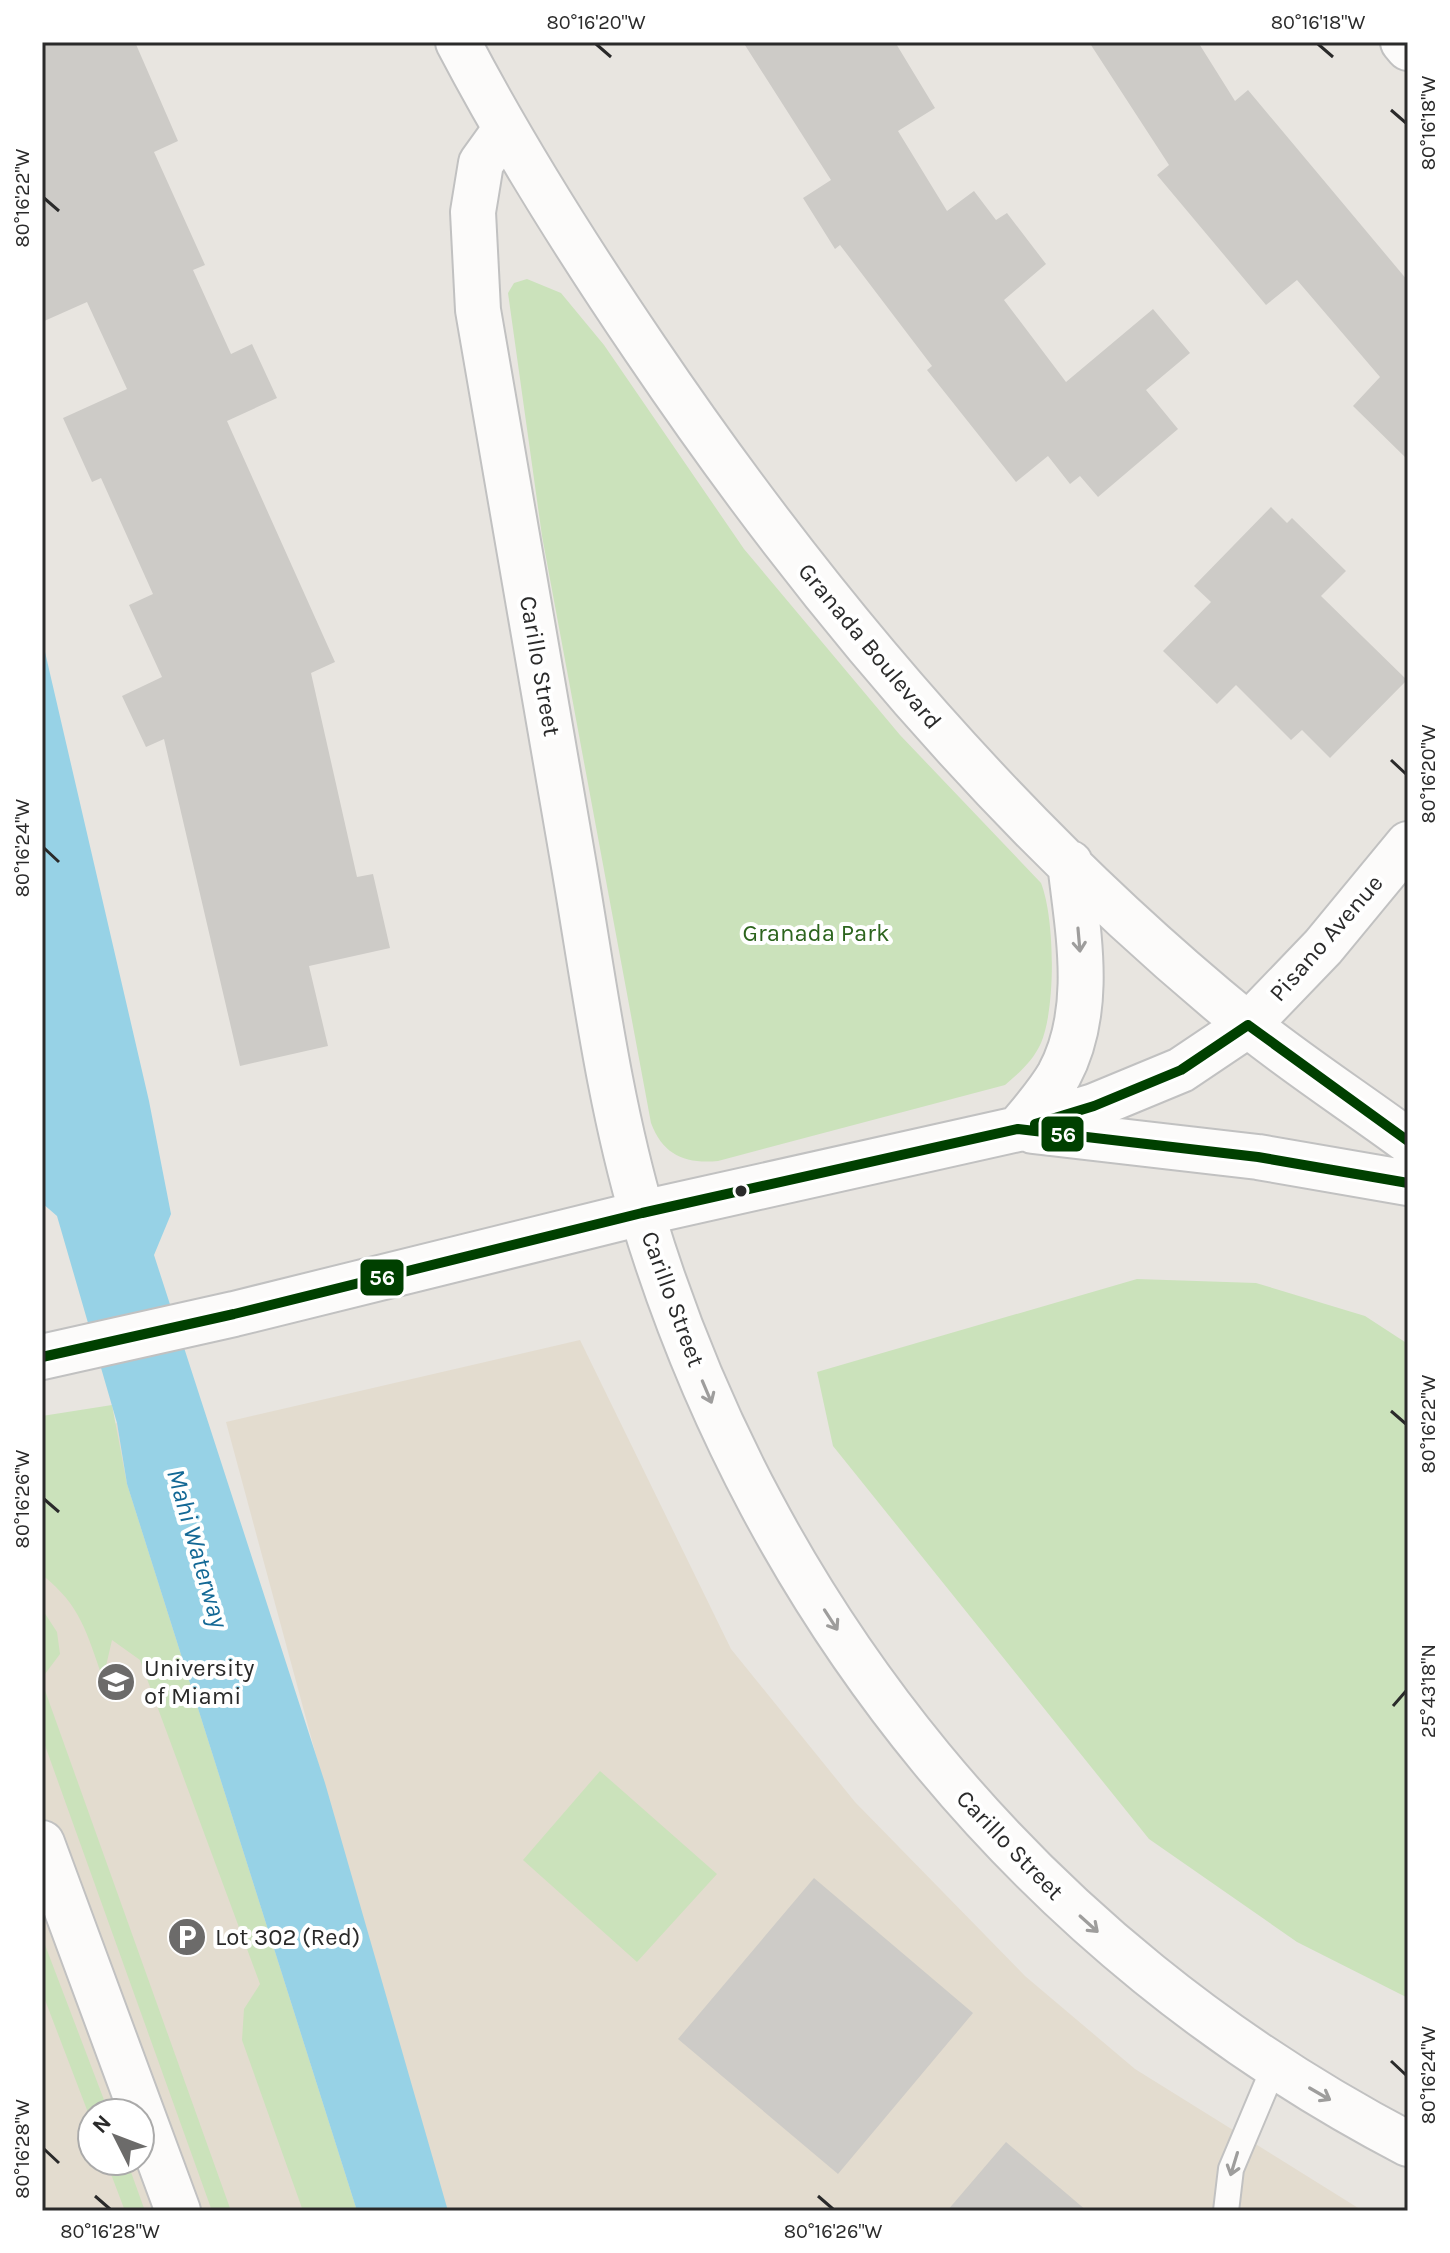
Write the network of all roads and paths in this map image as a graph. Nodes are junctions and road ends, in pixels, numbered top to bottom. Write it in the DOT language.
graph roads {
  1 [pos="458,42"];
  2 [pos="1403,42"];
  3 [pos="1408,48"];
  4 [pos="504,131"];
  5 [pos="1408,844"];
  6 [pos="1070,863"];
  7 [pos="1248,1025"];
  8 [pos="1018,1129"];
  9 [pos="1408,1141"];
  10 [pos="1408,1183"];
  11 [pos="642,1213"];
  12 [pos="61,1352"];
  13 [pos="42,1843"];
  14 [pos="1274,2067"];
  15 [pos="1408,2144"];
  16 [pos="178,2211"];
  17 [pos="1226,2211"];
  1 -- 4 [label="street, Granada Boulevard"];
  2 -- 3 [label="street"];
  4 -- 6 [label="street, Granada Boulevard"];
  4 -- 11 [label="street, Carillo Street"];
  5 -- 7 [label="street, Pisano Avenue"];
  6 -- 7 [label="street, Granada Boulevard"];
  6 -- 8 [label="street, one-way"];
  7 -- 8 [label="street, Pisano Avenue"];
  7 -- 9 [label="street, Granada Boulevard"];
  8 -- 10 [label="street"];
  8 -- 11 [label="street, Pisano Avenue"];
  11 -- 12 [label="street, Pisano Avenue"];
  11 -- 14 [label="street, Carillo Street, one-way"];
  13 -- 16 [label="street"];
  14 -- 15 [label="street, Carillo Street, one-way"];
  14 -- 17 [label="lane, one-way"];
}
